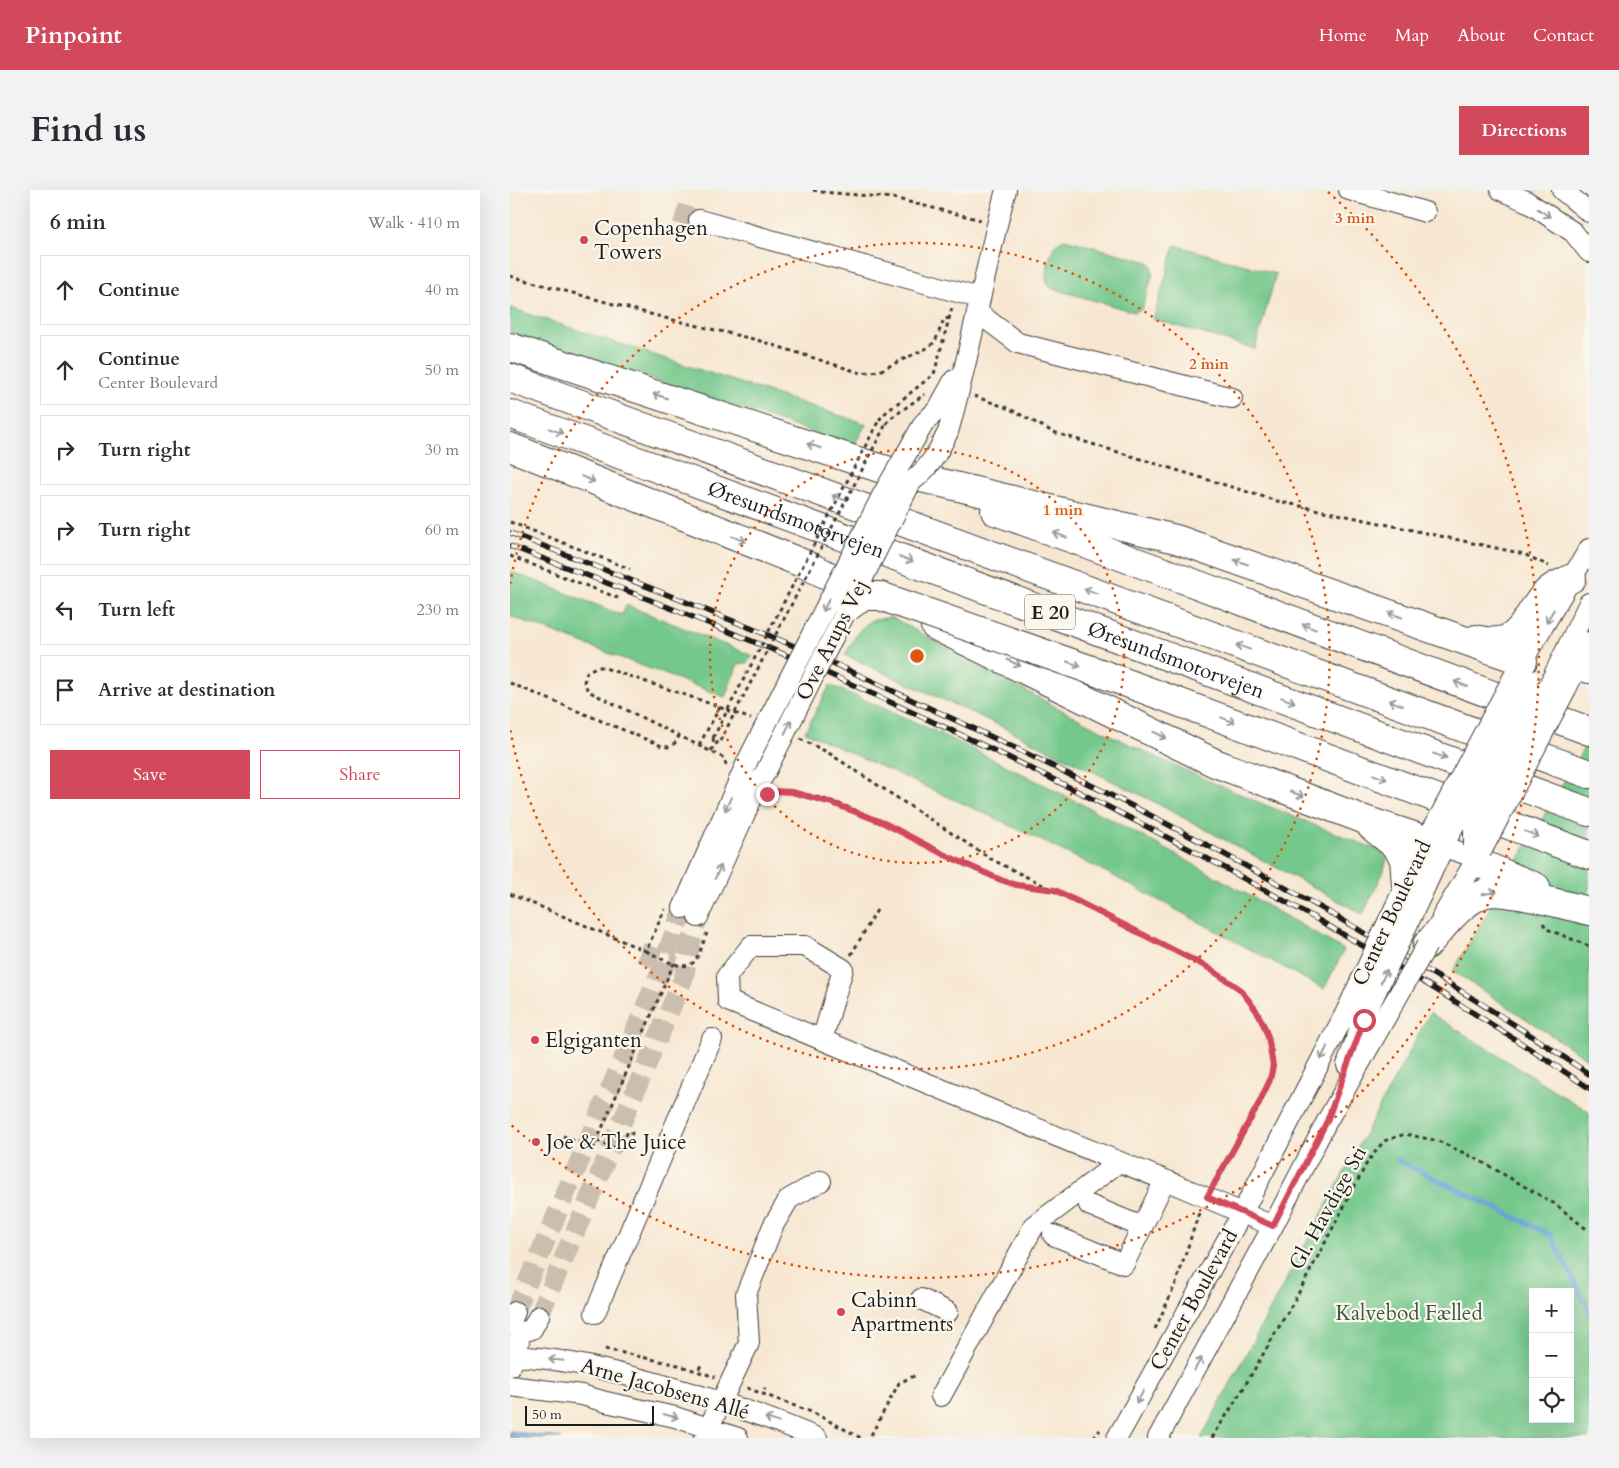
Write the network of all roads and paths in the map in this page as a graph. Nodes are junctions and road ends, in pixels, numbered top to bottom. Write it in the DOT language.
graph roads {
  1 [pos="813,190"];
  2 [pos="1006,190"];
  3 [pos="1349,190"];
  4 [pos="1502,190"];
  5 [pos="1562,190"];
  6 [pos="1426,212"];
  7 [pos="1589,212"];
  8 [pos="699,220"];
  9 [pos="996,224"];
  10 [pos="1589,252"];
  11 [pos="510,276"];
  12 [pos="953,291"];
  13 [pos="978,305"];
  14 [pos="950,318"];
  15 [pos="971,337"];
  16 [pos="510,348"];
  17 [pos="510,378"];
  18 [pos="960,391"];
  19 [pos="927,392"];
  20 [pos="1232,398"];
  21 [pos="510,414"];
  22 [pos="510,447"];
  23 [pos="911,482"];
  24 [pos="882,494"];
  25 [pos="510,522"];
  26 [pos="1589,549"];
  27 [pos="510,556"];
  28 [pos="630,569"];
  29 [pos="1572,578"];
  30 [pos="618,598"];
  31 [pos="1589,602"];
  32 [pos="848,606"];
  33 [pos="1432,628"];
  34 [pos="1579,658"];
  35 [pos="1522,672"];
  36 [pos="510,683"];
  37 [pos="720,707"];
  38 [pos="756,722"];
  39 [pos="1589,731"];
  40 [pos="679,736"];
  41 [pos="793,736"];
  42 [pos="714,745"];
  43 [pos="699,746"];
  44 [pos="711,751"];
  45 [pos="725,770"];
  46 [pos="1589,774"];
  47 [pos="770,792"];
  48 [pos="1589,812"];
  49 [pos="1364,820"];
  50 [pos="1438,837"];
  51 [pos="1477,853"];
  52 [pos="1589,855"];
  53 [pos="1406,884"];
  54 [pos="1055,890"];
  55 [pos="510,894"];
  56 [pos="878,908"];
  57 [pos="1589,910"];
  58 [pos="689,915"];
  59 [pos="1406,933"];
  60 [pos="646,951"];
  61 [pos="674,963"];
  62 [pos="843,968"];
  63 [pos="1363,1019"];
  64 [pos="712,1039"];
  65 [pos="822,1040"];
  66 [pos="563,1136"];
  67 [pos="596,1140"];
  68 [pos="626,1148"];
  69 [pos="1119,1162"];
  70 [pos="1165,1180"];
  71 [pos="821,1181"];
  72 [pos="1207,1197"];
  73 [pos="1089,1205"];
  74 [pos="1242,1213"];
  75 [pos="1273,1226"];
  76 [pos="1142,1227"];
  77 [pos="1589,1231"];
  78 [pos="1053,1235"];
  79 [pos="921,1299"];
  80 [pos="948,1312"];
  81 [pos="595,1313"];
  82 [pos="539,1316"];
  83 [pos="514,1324"];
  84 [pos="1152,1335"];
  85 [pos="512,1359"];
  86 [pos="916,1375"];
  87 [pos="510,1386"];
  88 [pos="941,1396"];
  89 [pos="722,1402"];
  90 [pos="707,1433"];
  91 [pos="871,1434"];
  92 [pos="738,1438"];
  93 [pos="817,1438"];
  94 [pos="1117,1438"];
  95 [pos="1158,1438"];
  96 [pos="1212,1438"];
  1 -- 9 [label="path"];
  2 -- 9 [label="street, Ove Arups Vej"];
  3 -- 6 [label="street"];
  4 -- 10 [label="street, one-way"];
  5 -- 7 [label="street"];
  8 -- 12 [label="street"];
  9 -- 13 [label="street, Ove Arups Vej"];
  11 -- 14 [label="path"];
  12 -- 13 [label="street"];
  12 -- 14 [label="path"];
  13 -- 15 [label="street, Ove Arups Vej"];
  13 -- 20 [label="street"];
  14 -- 42 [label="path, bridge"];
  15 -- 18 [label="street, Ove Arups Vej"];
  15 -- 24 [label="street, Ove Arups Vej, bridge"];
  33 -- 16 [label="highway, one-way"];
  46 -- 17 [label="highway, Øresundsmotorvejen / E 20, one-way"];
  18 -- 23 [label="street, Ove Arups Vej, bridge"];
  18 -- 29 [label="path"];
  19 -- 42 [label="path, bridge"];
  21 -- 48 [label="highway, Øresundsmotorvejen / E 20, one-way"];
  22 -- 49 [label="highway, one-way"];
  23 -- 24 [label="highway, bridge"];
  23 -- 32 [label="street, Ove Arups Vej, bridge"];
  39 -- 23 [label="highway, one-way"];
  24 -- 58 [label="street, Ove Arups Vej, one-way, bridge"];
  25 -- 28 [label="path"];
  26 -- 29 [label="street, Center Boulevard"];
  27 -- 30 [label="path"];
  29 -- 33 [label="highway"];
  29 -- 35 [label="street, Center Boulevard, one-way"];
  31 -- 34 [label="street, Center Boulevard"];
  32 -- 52 [label="highway, one-way, bridge"];
  58 -- 32 [label="street, Ove Arups Vej, one-way, bridge"];
  33 -- 35 [label="highway"];
  34 -- 35 [label="street"];
  34 -- 51 [label="street, Center Boulevard, bridge"];
  35 -- 50 [label="street, Center Boulevard, bridge"];
  36 -- 40 [label="path"];
  37 -- 38 [label="path"];
  37 -- 40 [label="path"];
  37 -- 43 [label="path"];
  40 -- 43 [label="path"];
  41 -- 54 [label="path"];
  42 -- 44 [label="path"];
  43 -- 44 [label="path"];
  44 -- 45 [label="path"];
  47 -- 54 [label="path"];
  49 -- 50 [label="highway"];
  49 -- 53 [label="highway"];
  50 -- 51 [label="street"];
  50 -- 53 [label="street, Center Boulevard"];
  50 -- 59 [label="street"];
  51 -- 57 [label="highway"];
  51 -- 59 [label="street, Center Boulevard"];
  53 -- 59 [label="street, Center Boulevard"];
  54 -- 72 [label="path"];
  55 -- 60 [label="path"];
  56 -- 62 [label="path"];
  59 -- 57 [label="highway, one-way"];
  58 -- 60 [label="path"];
  58 -- 61 [label="path"];
  59 -- 63 [label="street, Center Boulevard, bridge"];
  59 -- 63 [label="street, Center Boulevard, bridge"];
  60 -- 61 [label="path"];
  61 -- 67 [label="path"];
  62 -- 65 [label="street"];
  62 -- 65 [label="street"];
  63 -- 74 [label="street, Center Boulevard, one-way"];
  63 -- 75 [label="street, Center Boulevard"];
  64 -- 81 [label="street"];
  65 -- 69 [label="street"];
  66 -- 67 [label="path"];
  67 -- 68 [label="path"];
  69 -- 70 [label="street"];
  69 -- 88 [label="street"];
  70 -- 72 [label="street"];
  70 -- 76 [label="street"];
  71 -- 89 [label="street"];
  72 -- 74 [label="street"];
  72 -- 84 [label="path"];
  73 -- 76 [label="street"];
  74 -- 75 [label="street"];
  74 -- 94 [label="street, Center Boulevard, one-way"];
  95 -- 75 [label="street, Center Boulevard, one-way"];
  76 -- 78 [label="street"];
  77 -- 96 [label="path, Gl. Havdige Sti"];
  79 -- 80 [label="street"];
  82 -- 83 [label="street"];
  83 -- 85 [label="street"];
  89 -- 85 [label="street, Arne Jacobsens Allé, one-way"];
  86 -- 91 [label="path"];
  87 -- 90 [label="street, Arne Jacobsens Allé, one-way"];
  89 -- 90 [label="street"];
  93 -- 89 [label="street, Arne Jacobsens Allé, one-way"];
  90 -- 92 [label="street, Arne Jacobsens Allé"];
}
